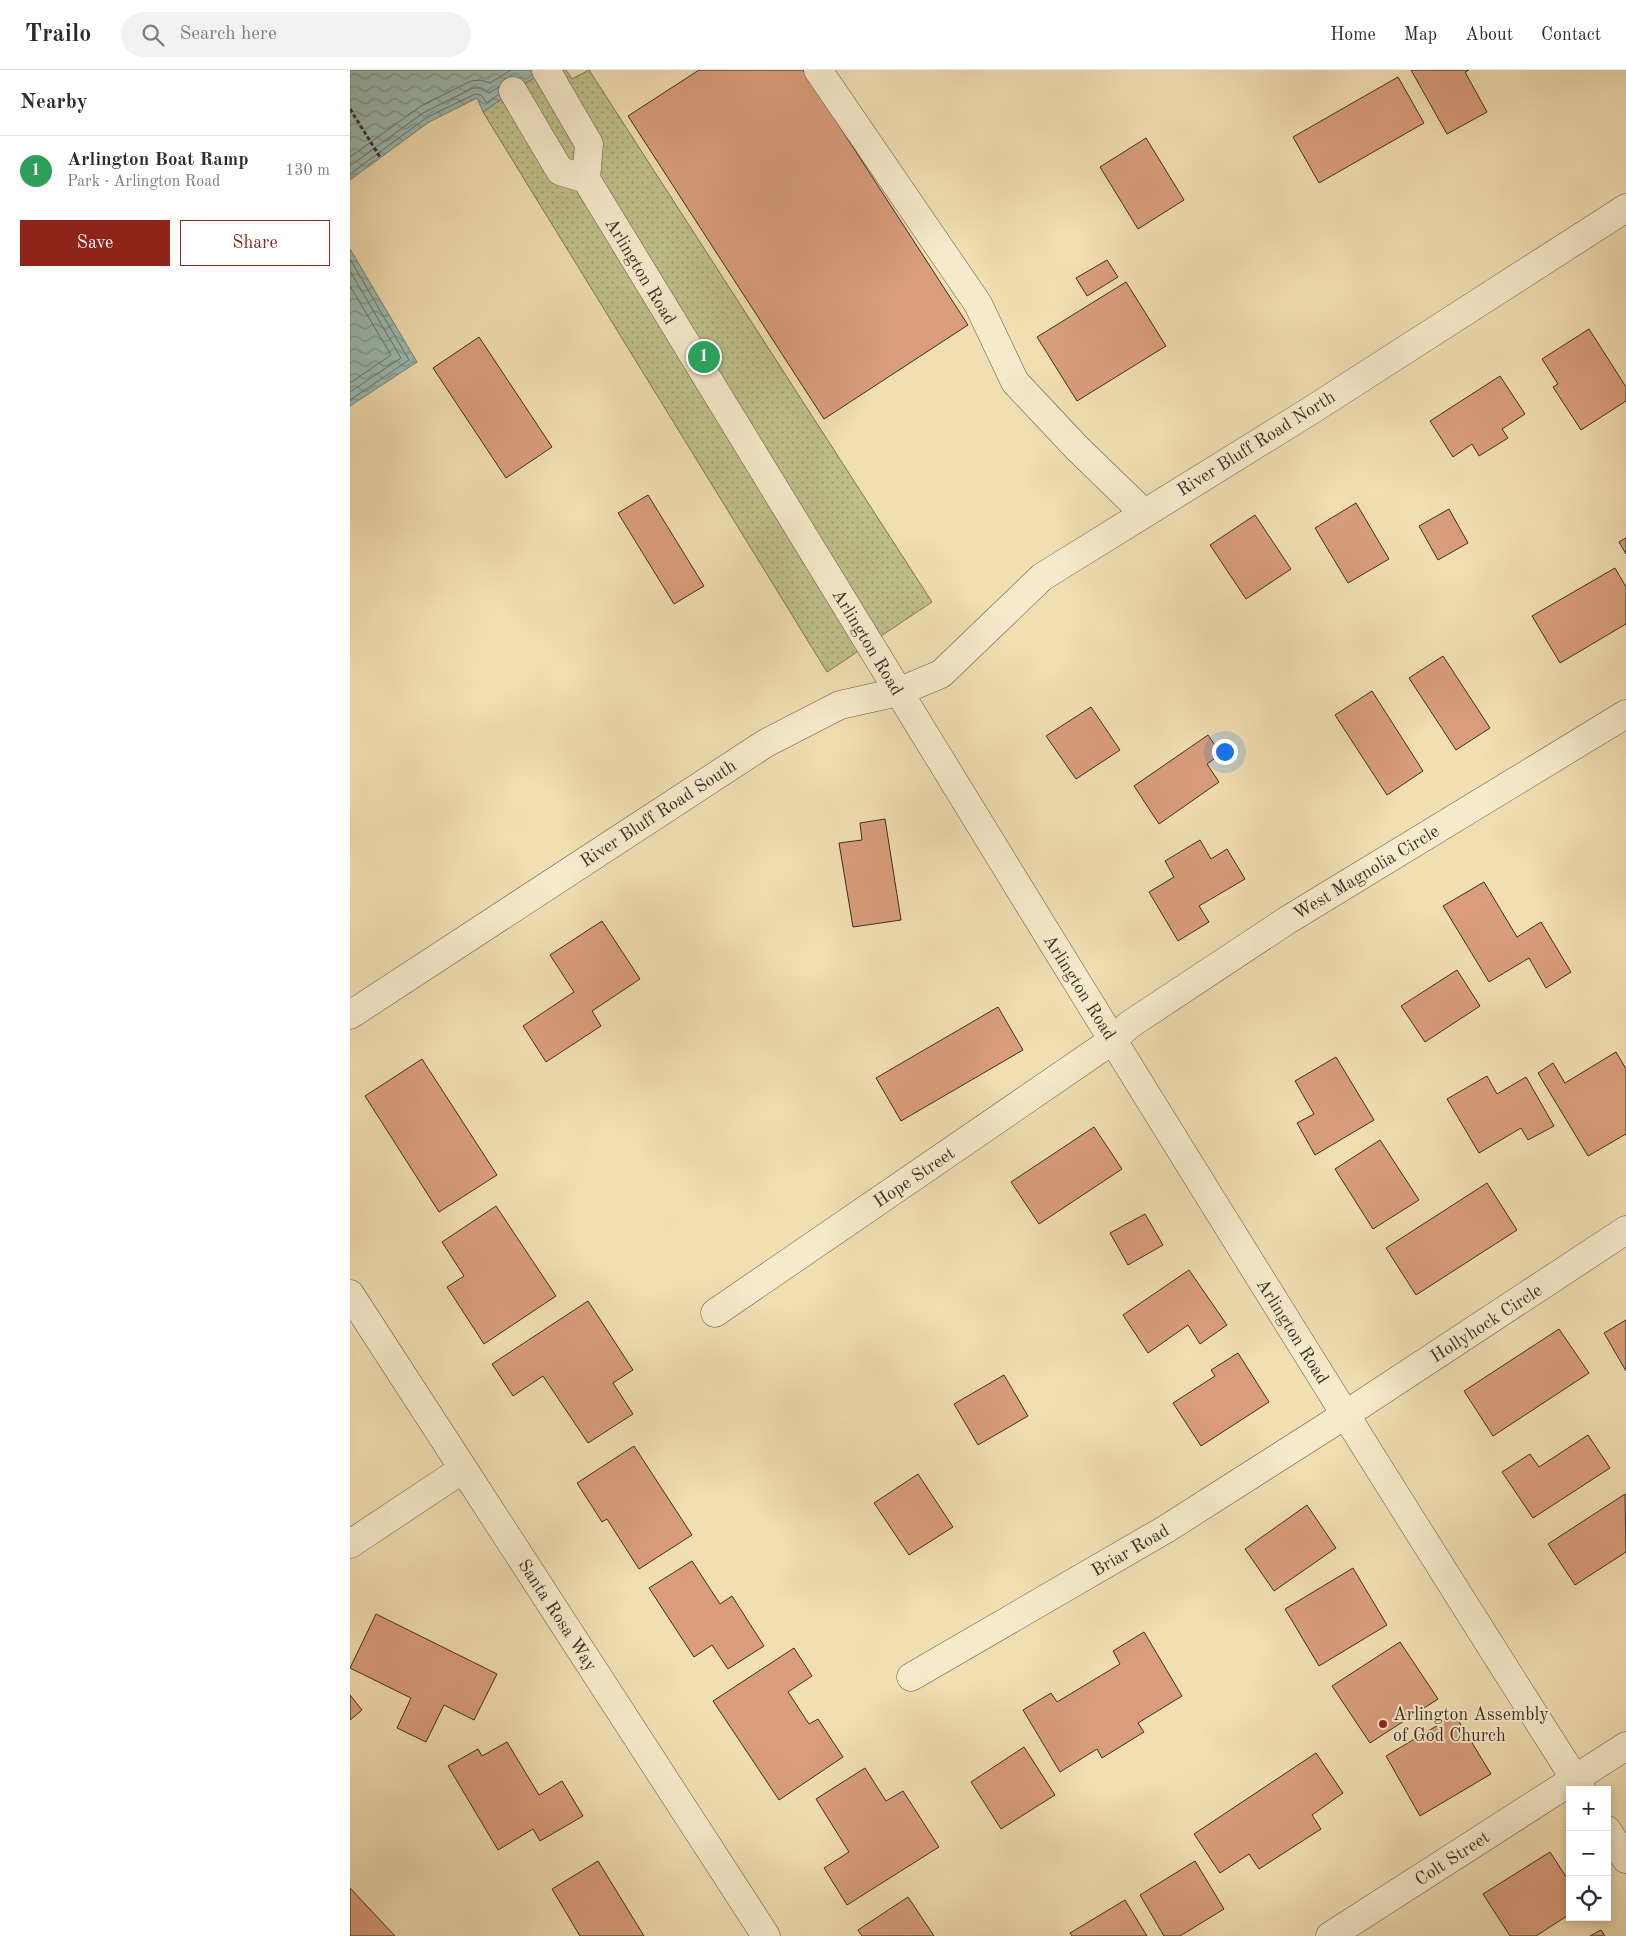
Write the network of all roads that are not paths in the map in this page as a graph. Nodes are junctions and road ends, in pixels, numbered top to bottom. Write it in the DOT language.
graph roads {
  1 [pos="546,70"];
  2 [pos="818,70"];
  3 [pos="513,91"];
  4 [pos="586,179"];
  5 [pos="1626,208"];
  6 [pos="1144,513"];
  7 [pos="898,692"];
  8 [pos="1626,714"];
  9 [pos="350,1015"];
  10 [pos="1114,1040"];
  11 [pos="1626,1230"];
  12 [pos="350,1294"];
  13 [pos="715,1313"];
  14 [pos="1345,1416"];
  15 [pos="463,1470"];
  16 [pos="350,1544"];
  17 [pos="911,1677"];
  18 [pos="1626,1746"];
  19 [pos="1578,1785"];
  20 [pos="1608,1831"];
  21 [pos="1626,1859"];
  22 [pos="766,1936"];
  23 [pos="1330,1936"];
  1 -- 4 [label="street"];
  2 -- 6 [label="street"];
  3 -- 4 [label="street"];
  4 -- 7 [label="street, Arlington Road"];
  5 -- 6 [label="street, River Bluff Road North"];
  6 -- 7 [label="street, River Bluff Road North"];
  7 -- 9 [label="street, River Bluff Road South"];
  7 -- 10 [label="street, Arlington Road"];
  8 -- 10 [label="street, West Magnolia Circle"];
  10 -- 13 [label="street, Hope Street"];
  10 -- 14 [label="street, Arlington Road"];
  11 -- 14 [label="street, Hollyhock Circle"];
  12 -- 15 [label="street, Santa Rosa Way"];
  14 -- 17 [label="street, Briar Road"];
  14 -- 19 [label="street, Arlington Road"];
  15 -- 16 [label="street"];
  15 -- 22 [label="street, Santa Rosa Way"];
  18 -- 19 [label="street, Colt Street"];
  19 -- 23 [label="street, Colt Street"];
  20 -- 21 [label="street"];
}
